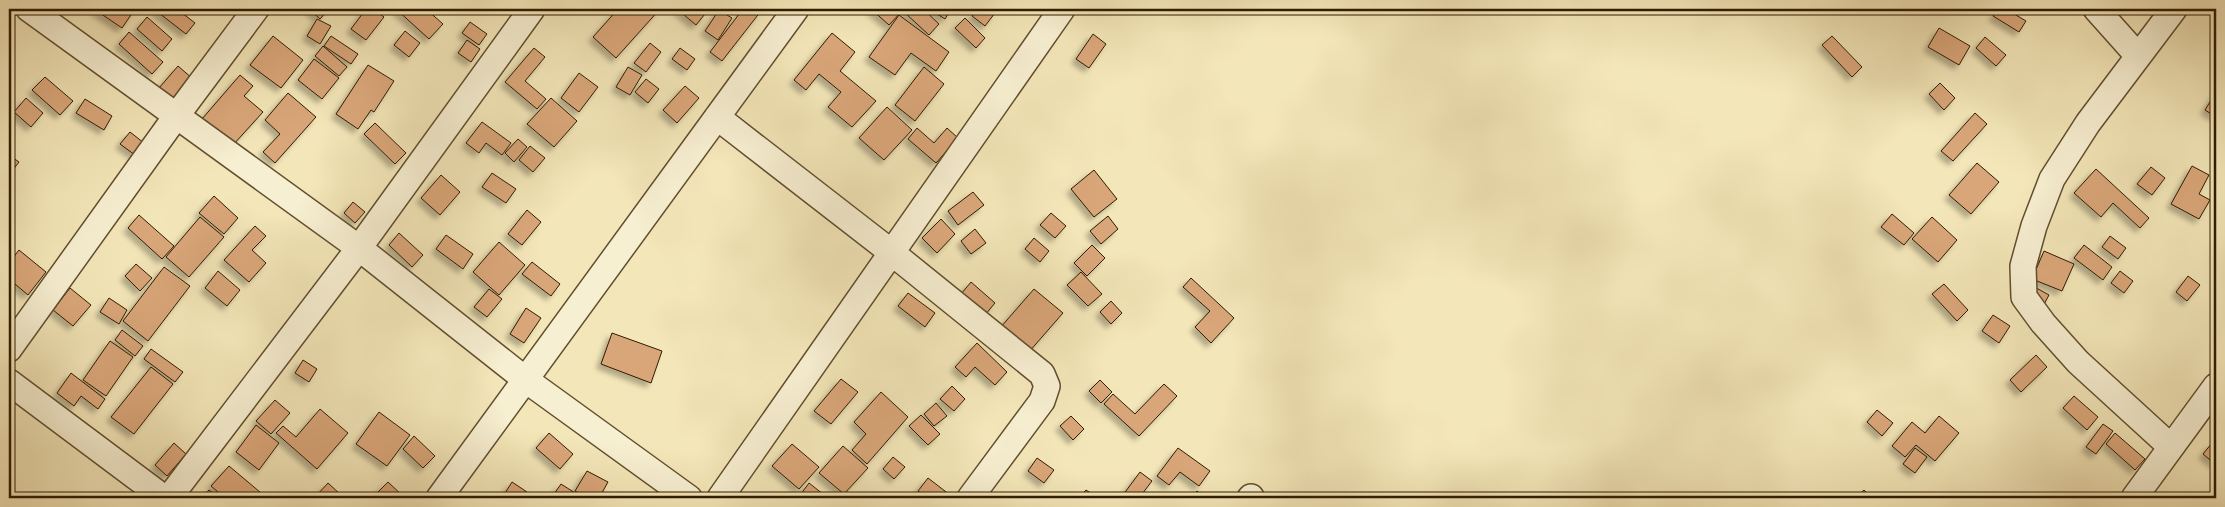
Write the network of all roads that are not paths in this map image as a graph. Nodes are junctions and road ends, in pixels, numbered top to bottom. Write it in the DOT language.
graph roads {
  1 [pos="29,9"];
  2 [pos="256,9"];
  3 [pos="532,9"];
  4 [pos="796,9"];
  5 [pos="1062,9"];
  6 [pos="2096,9"];
  7 [pos="2174,9"];
  8 [pos="2138,56"];
  9 [pos="177,115"];
  10 [pos="717,117"];
  11 [pos="359,248"];
  12 [pos="891,252"];
  13 [pos="9,349"];
  14 [pos="526,380"];
  15 [pos="9,382"];
  16 [pos="2216,386"];
  17 [pos="2171,447"];
  18 [pos="164,498"];
  19 [pos="169,498"];
  20 [pos="439,498"];
  21 [pos="689,498"];
  22 [pos="720,498"];
  23 [pos="970,498"];
  24 [pos="2134,498"];
  1 -- 9 [label="street"];
  2 -- 9 [label="street"];
  3 -- 11 [label="street"];
  4 -- 10 [label="street"];
  5 -- 12 [label="street"];
  6 -- 8 [label="street"];
  7 -- 8 [label="street"];
  8 -- 17 [label="street"];
  9 -- 11 [label="street"];
  9 -- 13 [label="street"];
  10 -- 12 [label="street"];
  10 -- 14 [label="street"];
  11 -- 14 [label="street"];
  11 -- 19 [label="street"];
  12 -- 22 [label="street"];
  12 -- 23 [label="street"];
  14 -- 20 [label="street"];
  14 -- 21 [label="street"];
  15 -- 18 [label="street"];
  16 -- 17 [label="street"];
  17 -- 24 [label="street"];
}
